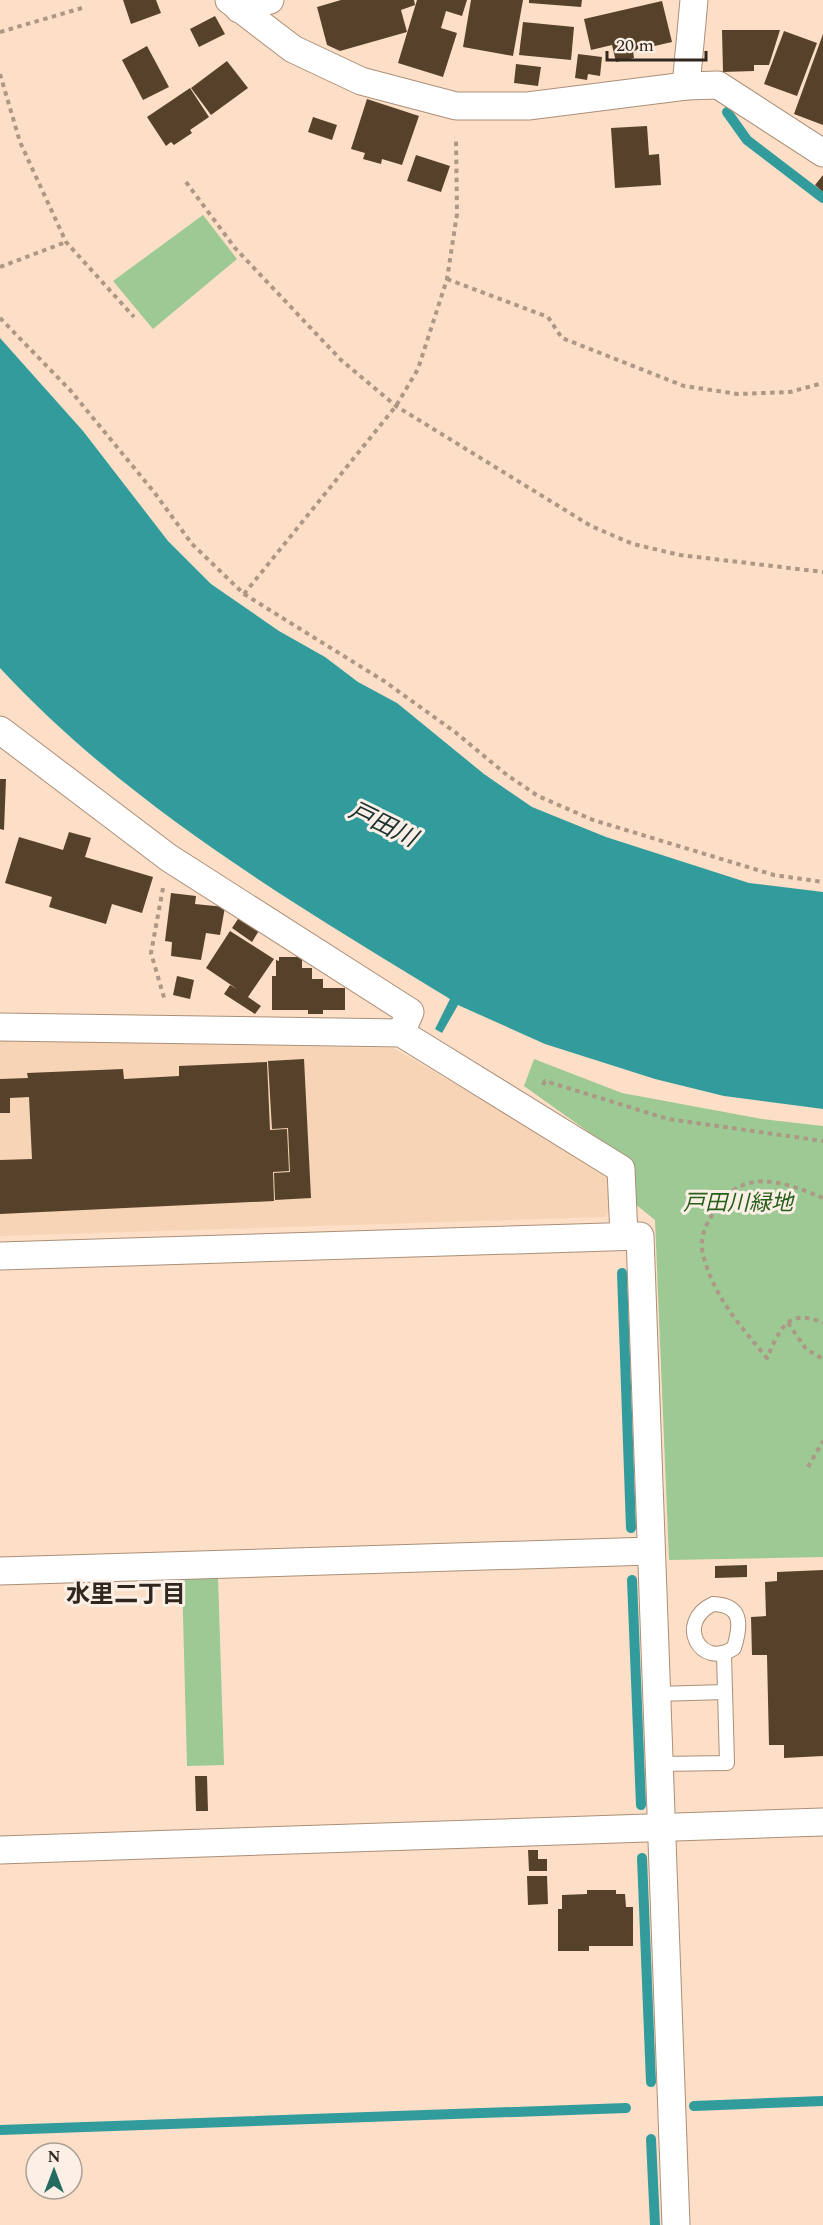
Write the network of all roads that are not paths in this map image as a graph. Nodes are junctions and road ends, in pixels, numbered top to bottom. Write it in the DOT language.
graph roads {
  1 [pos="270,0"];
  2 [pos="694,0"];
  3 [pos="234,4"];
  4 [pos="686,86"];
  5 [pos="823,153"];
  6 [pos="0,730"];
  7 [pos="0,1027"];
  8 [pos="401,1033"];
  9 [pos="624,1236"];
  10 [pos="0,1256"];
  11 [pos="651,1551"];
  12 [pos="0,1571"];
  13 [pos="724,1655"];
  14 [pos="725,1692"];
  15 [pos="656,1694"];
  16 [pos="659,1764"];
  17 [pos="823,1822"];
  18 [pos="661,1828"];
  19 [pos="0,1850"];
  20 [pos="676,2225"];
  1 -- 3 [label="street"];
  2 -- 4 [label="street"];
  3 -- 4 [label="street"];
  4 -- 5 [label="street"];
  6 -- 8 [label="street"];
  7 -- 8 [label="street"];
  8 -- 9 [label="street"];
  9 -- 10 [label="street"];
  9 -- 11 [label="street"];
  11 -- 12 [label="street"];
  11 -- 15 [label="street"];
  13 -- 14 [label="lane"];
  14 -- 15 [label="lane"];
  14 -- 16 [label="lane"];
  15 -- 16 [label="street"];
  16 -- 18 [label="street"];
  17 -- 18 [label="street"];
  18 -- 19 [label="street"];
  18 -- 20 [label="street"];
}
